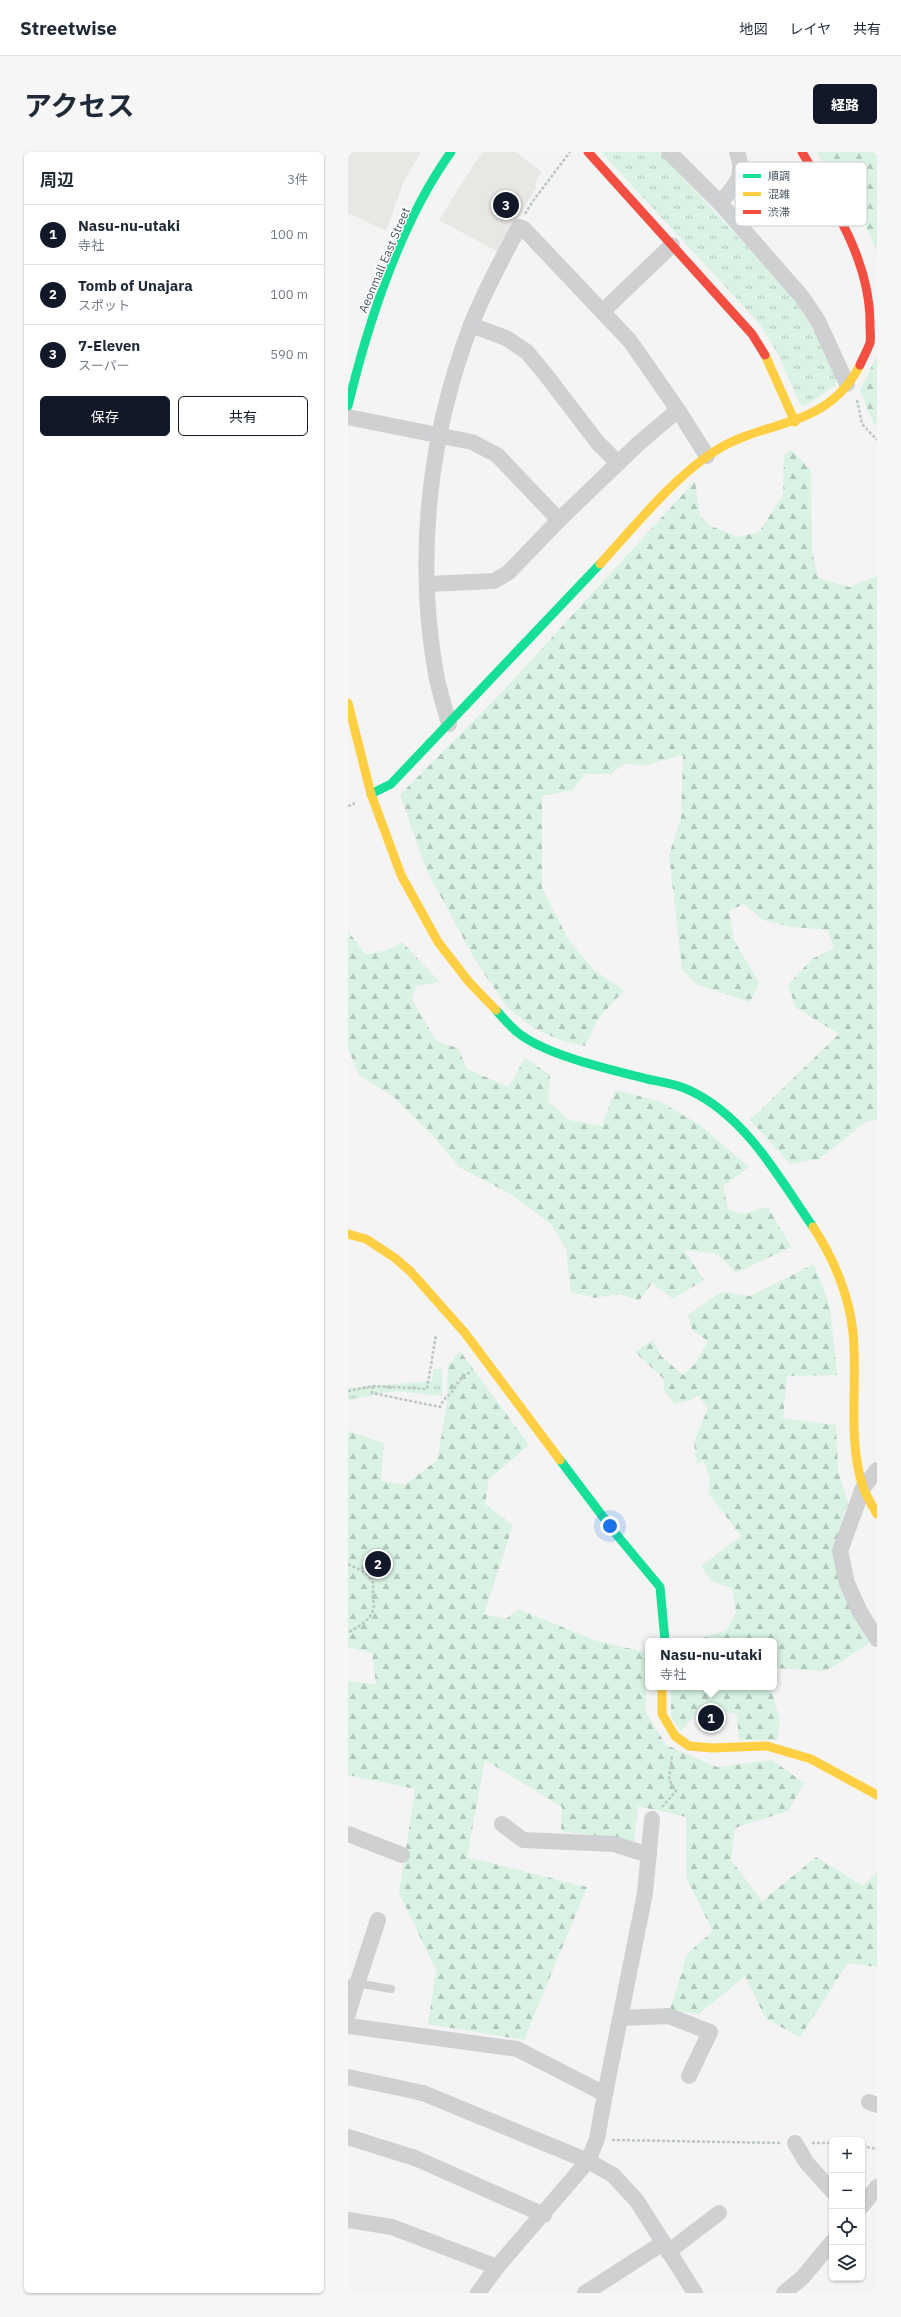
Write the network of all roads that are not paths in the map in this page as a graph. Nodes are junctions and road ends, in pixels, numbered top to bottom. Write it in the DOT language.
graph roads {
  1 [pos="451,152"];
  2 [pos="588,152"];
  3 [pos="669,152"];
  4 [pos="738,152"];
  5 [pos="802,152"];
  6 [pos="740,162"];
  7 [pos="808,162"];
  8 [pos="735,186"];
  9 [pos="720,203"];
  10 [pos="735,220"];
  11 [pos="740,226"];
  12 [pos="848,226"];
  13 [pos="672,245"];
  14 [pos="603,311"];
  15 [pos="471,325"];
  16 [pos="847,384"];
  17 [pos="348,406"];
  18 [pos="678,410"];
  19 [pos="348,416"];
  20 [pos="795,422"];
  21 [pos="438,435"];
  22 [pos="707,456"];
  23 [pos="618,463"];
  24 [pos="559,520"];
  25 [pos="428,584"];
  26 [pos="348,703"];
  27 [pos="449,724"];
  28 [pos="371,794"];
  29 [pos="348,1234"];
  30 [pos="877,1470"];
  31 [pos="863,1488"];
  32 [pos="877,1514"];
  33 [pos="665,1638"];
  34 [pos="877,1639"];
  35 [pos="662,1690"];
  36 [pos="877,1795"];
  37 [pos="652,1819"];
  38 [pos="502,1824"];
  39 [pos="348,1834"];
  40 [pos="402,1855"];
  41 [pos="649,1855"];
  42 [pos="378,1920"];
  43 [pos="353,1987"];
  44 [pos="391,1989"];
  45 [pos="348,2014"];
  46 [pos="621,2018"];
  47 [pos="348,2026"];
  48 [pos="689,2076"];
  49 [pos="348,2077"];
  50 [pos="605,2094"];
  51 [pos="348,2137"];
  52 [pos="795,2143"];
  53 [pos="588,2161"];
  54 [pos="877,2187"];
  55 [pos="829,2188"];
  56 [pos="865,2202"];
  57 [pos="720,2213"];
  58 [pos="544,2215"];
  59 [pos="348,2220"];
  60 [pos="830,2245"];
  61 [pos="666,2247"];
  62 [pos="498,2267"];
  63 [pos="478,2293"];
  64 [pos="586,2293"];
  65 [pos="695,2293"];
  66 [pos="784,2293"];
  1 -- 17 [label="street, Aeonmall East Street"];
  2 -- 13 [label="street"];
  3 -- 9 [label="street"];
  4 -- 6 [label="street"];
  5 -- 7 [label="street"];
  8 -- 9 [label="street"];
  9 -- 10 [label="street"];
  11 -- 16 [label="street"];
  12 -- 16 [label="street"];
  13 -- 14 [label="street"];
  13 -- 20 [label="street"];
  14 -- 15 [label="street"];
  14 -- 18 [label="street"];
  15 -- 21 [label="street"];
  15 -- 23 [label="street"];
  16 -- 20 [label="street"];
  18 -- 22 [label="street"];
  18 -- 23 [label="street"];
  19 -- 21 [label="street"];
  20 -- 22 [label="street"];
  21 -- 24 [label="street"];
  21 -- 25 [label="street"];
  22 -- 27 [label="street"];
  23 -- 24 [label="street"];
  24 -- 25 [label="street"];
  25 -- 27 [label="street"];
  26 -- 28 [label="street"];
  27 -- 28 [label="street"];
  28 -- 31 [label="street"];
  29 -- 33 [label="street"];
  30 -- 31 [label="street"];
  31 -- 32 [label="street"];
  31 -- 34 [label="street"];
  35 -- 36 [label="street"];
  37 -- 41 [label="street"];
  38 -- 41 [label="street"];
  39 -- 40 [label="street"];
  41 -- 46 [label="street"];
  42 -- 43 [label="street"];
  43 -- 44 [label="lane"];
  43 -- 45 [label="street"];
  46 -- 48 [label="street"];
  46 -- 50 [label="street"];
  47 -- 50 [label="street"];
  49 -- 53 [label="street"];
  50 -- 53 [label="street"];
  51 -- 58 [label="street"];
  52 -- 55 [label="street"];
  53 -- 58 [label="street"];
  53 -- 61 [label="street"];
  54 -- 56 [label="street"];
  57 -- 61 [label="street"];
  58 -- 62 [label="street"];
  59 -- 62 [label="street"];
  60 -- 66 [label="street"];
  61 -- 64 [label="street"];
  61 -- 65 [label="street"];
  62 -- 63 [label="street"];
}
